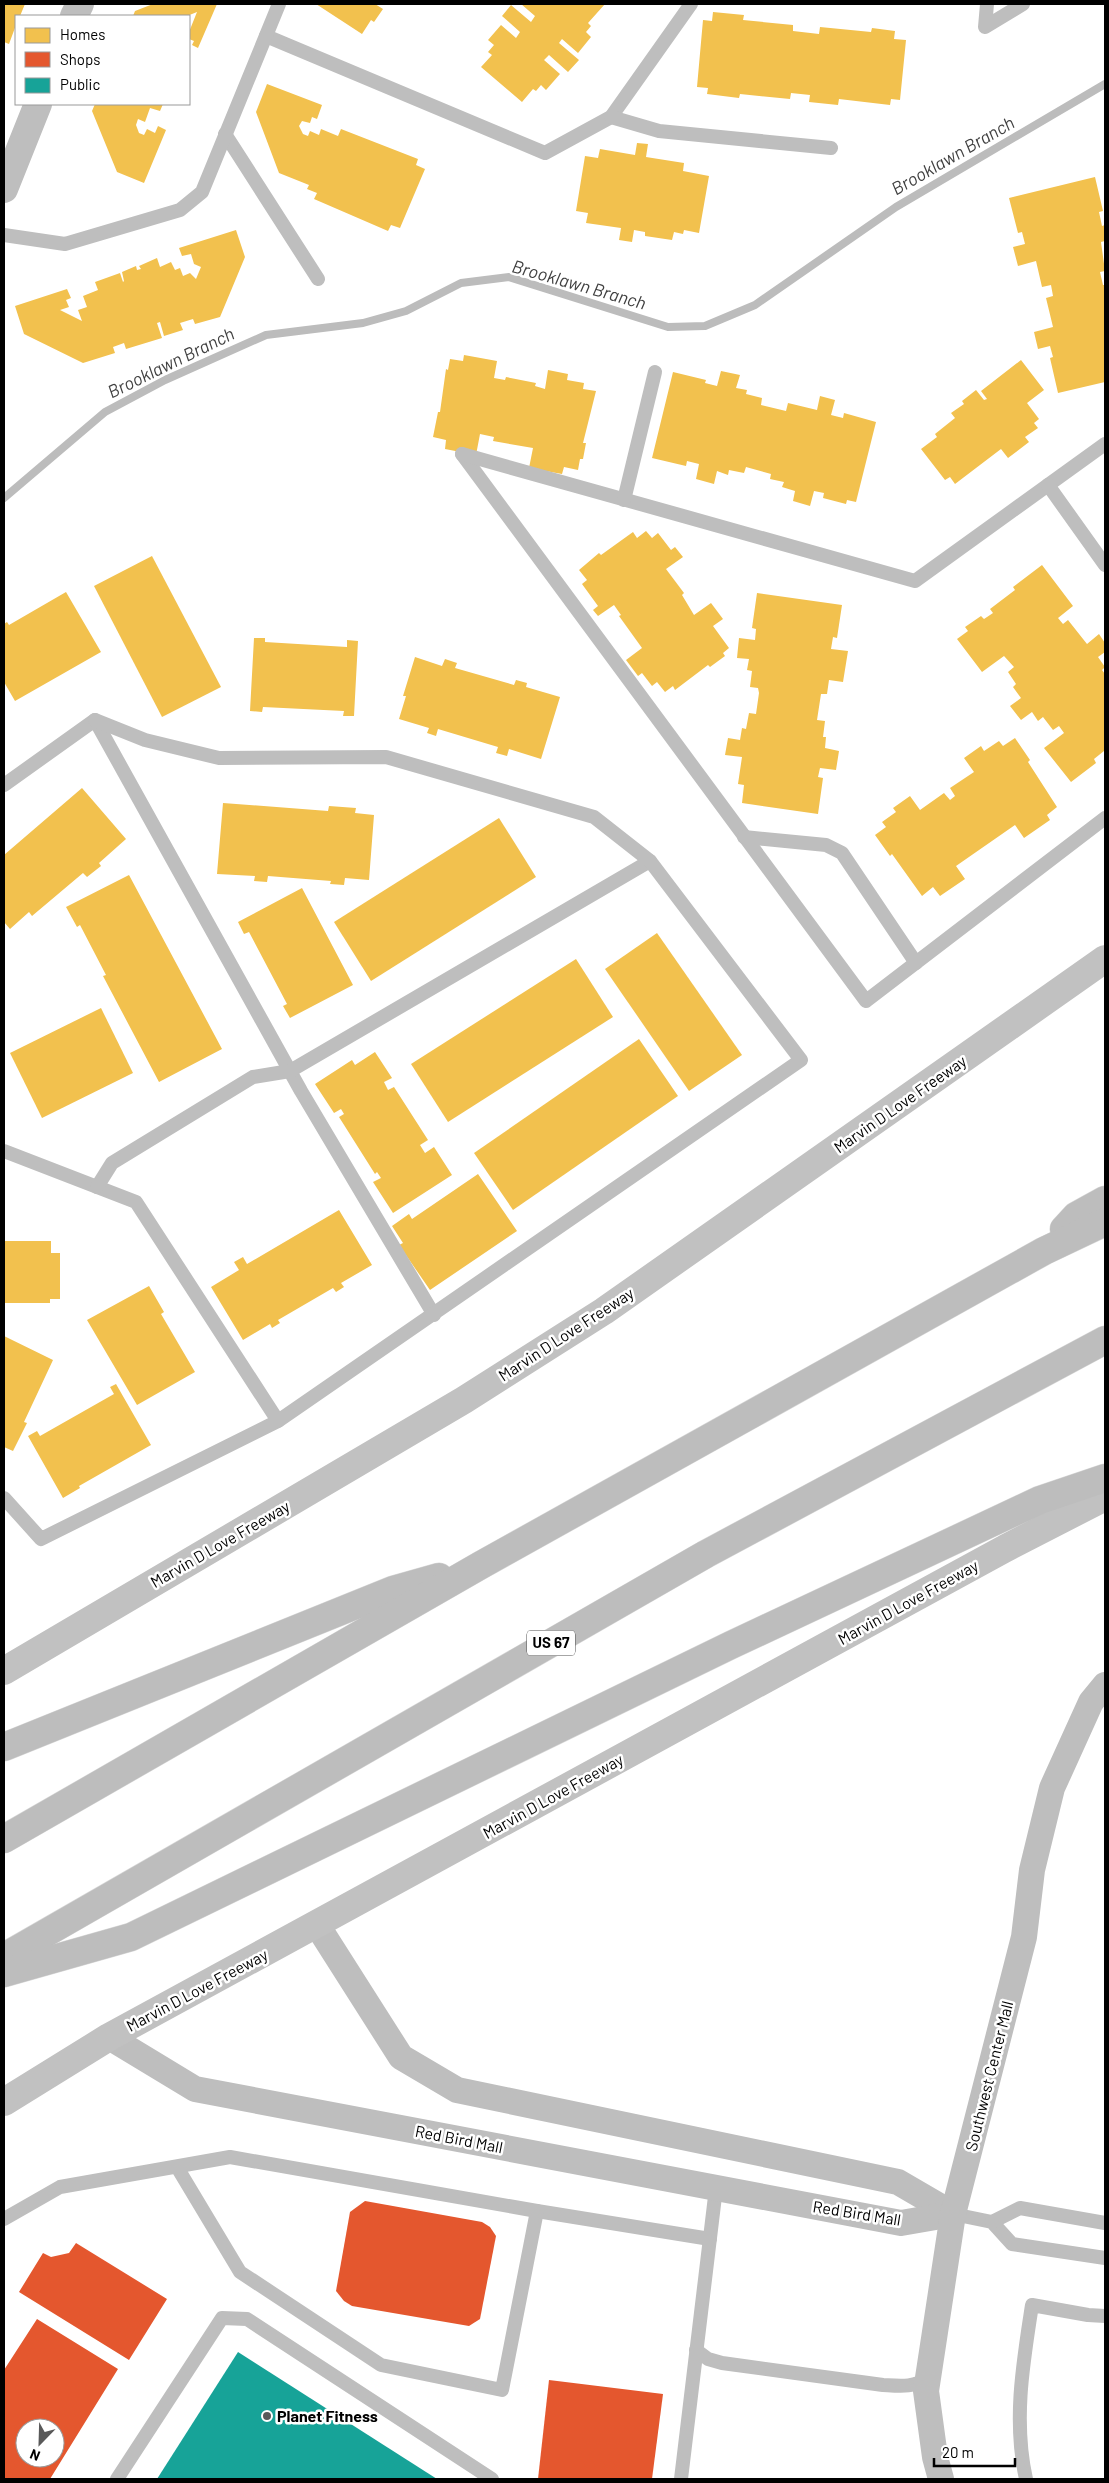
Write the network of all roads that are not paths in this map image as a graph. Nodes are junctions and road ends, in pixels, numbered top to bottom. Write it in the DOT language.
graph roads {
  1 [pos="279,4"];
  2 [pos="691,4"];
  3 [pos="987,4"];
  4 [pos="1023,4"];
  5 [pos="266,36"];
  6 [pos="38,105"];
  7 [pos="611,117"];
  8 [pos="226,134"];
  9 [pos="831,148"];
  10 [pos="4,188"];
  11 [pos="4,235"];
  12 [pos="318,280"];
  13 [pos="655,372"];
  14 [pos="1105,444"];
  15 [pos="1048,485"];
  16 [pos="624,500"];
  17 [pos="1105,565"];
  18 [pos="94,720"];
  19 [pos="4,785"];
  20 [pos="1105,818"];
  21 [pos="744,837"];
  22 [pos="650,861"];
  23 [pos="1105,960"];
  24 [pos="916,963"];
  25 [pos="290,1071"];
  26 [pos="4,1151"];
  27 [pos="97,1187"];
  28 [pos="1105,1200"];
  29 [pos="1105,1222"];
  30 [pos="1044,1251"];
  31 [pos="434,1315"];
  32 [pos="1105,1340"];
  33 [pos="278,1421"];
  34 [pos="1105,1478"];
  35 [pos="1105,1497"];
  36 [pos="4,1498"];
  37 [pos="481,1565"];
  38 [pos="4,1671"];
  39 [pos="1105,1685"];
  40 [pos="1097,1710"];
  41 [pos="4,1747"];
  42 [pos="4,1839"];
  43 [pos="317,1925"];
  44 [pos="4,1957"];
  45 [pos="4,1973"];
  46 [pos="109,2037"];
  47 [pos="4,2102"];
  48 [pos="177,2167"];
  49 [pos="716,2188"];
  50 [pos="537,2211"];
  51 [pos="953,2214"];
  52 [pos="4,2219"];
  53 [pos="992,2222"];
  54 [pos="1105,2223"];
  55 [pos="710,2239"];
  56 [pos="1105,2258"];
  57 [pos="1105,2316"];
  58 [pos="696,2350"];
  59 [pos="929,2378"];
  60 [pos="117,2479"];
  61 [pos="492,2479"];
  62 [pos="681,2479"];
  63 [pos="941,2479"];
  64 [pos="1026,2479"];
  1 -- 5 [label="lane"];
  2 -- 7 [label="lane"];
  3 -- 4 [label="lane"];
  5 -- 7 [label="lane"];
  5 -- 8 [label="lane"];
  6 -- 10 [label="street"];
  7 -- 9 [label="lane"];
  8 -- 11 [label="lane"];
  8 -- 12 [label="lane"];
  13 -- 16 [label="lane"];
  14 -- 15 [label="lane"];
  15 -- 16 [label="lane"];
  15 -- 17 [label="lane"];
  16 -- 21 [label="lane"];
  18 -- 19 [label="lane"];
  18 -- 22 [label="lane"];
  18 -- 25 [label="lane"];
  20 -- 24 [label="lane"];
  21 -- 24 [label="lane"];
  21 -- 24 [label="lane"];
  22 -- 25 [label="lane"];
  22 -- 31 [label="lane"];
  23 -- 38 [label="main road, Marvin D Love Freeway"];
  25 -- 27 [label="lane"];
  25 -- 31 [label="lane"];
  26 -- 27 [label="lane"];
  27 -- 33 [label="lane"];
  28 -- 30 [label="highway"];
  29 -- 30 [label="highway"];
  30 -- 37 [label="highway"];
  31 -- 33 [label="lane"];
  32 -- 44 [label="highway, US 67"];
  33 -- 36 [label="lane"];
  34 -- 45 [label="highway"];
  35 -- 43 [label="main road, Marvin D Love Freeway"];
  37 -- 41 [label="highway"];
  37 -- 42 [label="highway"];
  39 -- 40 [label="street, Southwest Center Mall"];
  40 -- 51 [label="street, Southwest Center Mall"];
  43 -- 46 [label="main road, Marvin D Love Freeway"];
  43 -- 51 [label="street, Red Bird Mall"];
  46 -- 47 [label="main road, Marvin D Love Freeway"];
  46 -- 49 [label="street, Red Bird Mall"];
  48 -- 50 [label="lane"];
  48 -- 50 [label="lane"];
  48 -- 52 [label="lane"];
  49 -- 51 [label="street, Red Bird Mall"];
  49 -- 55 [label="lane"];
  50 -- 55 [label="lane"];
  51 -- 53 [label="lane"];
  51 -- 59 [label="street, Southwest Center Mall"];
  53 -- 54 [label="lane"];
  53 -- 56 [label="lane"];
  55 -- 58 [label="lane"];
  57 -- 64 [label="lane"];
  58 -- 59 [label="lane"];
  58 -- 62 [label="lane"];
  59 -- 63 [label="street, Southwest Center Mall"];
  60 -- 61 [label="lane"];
}
